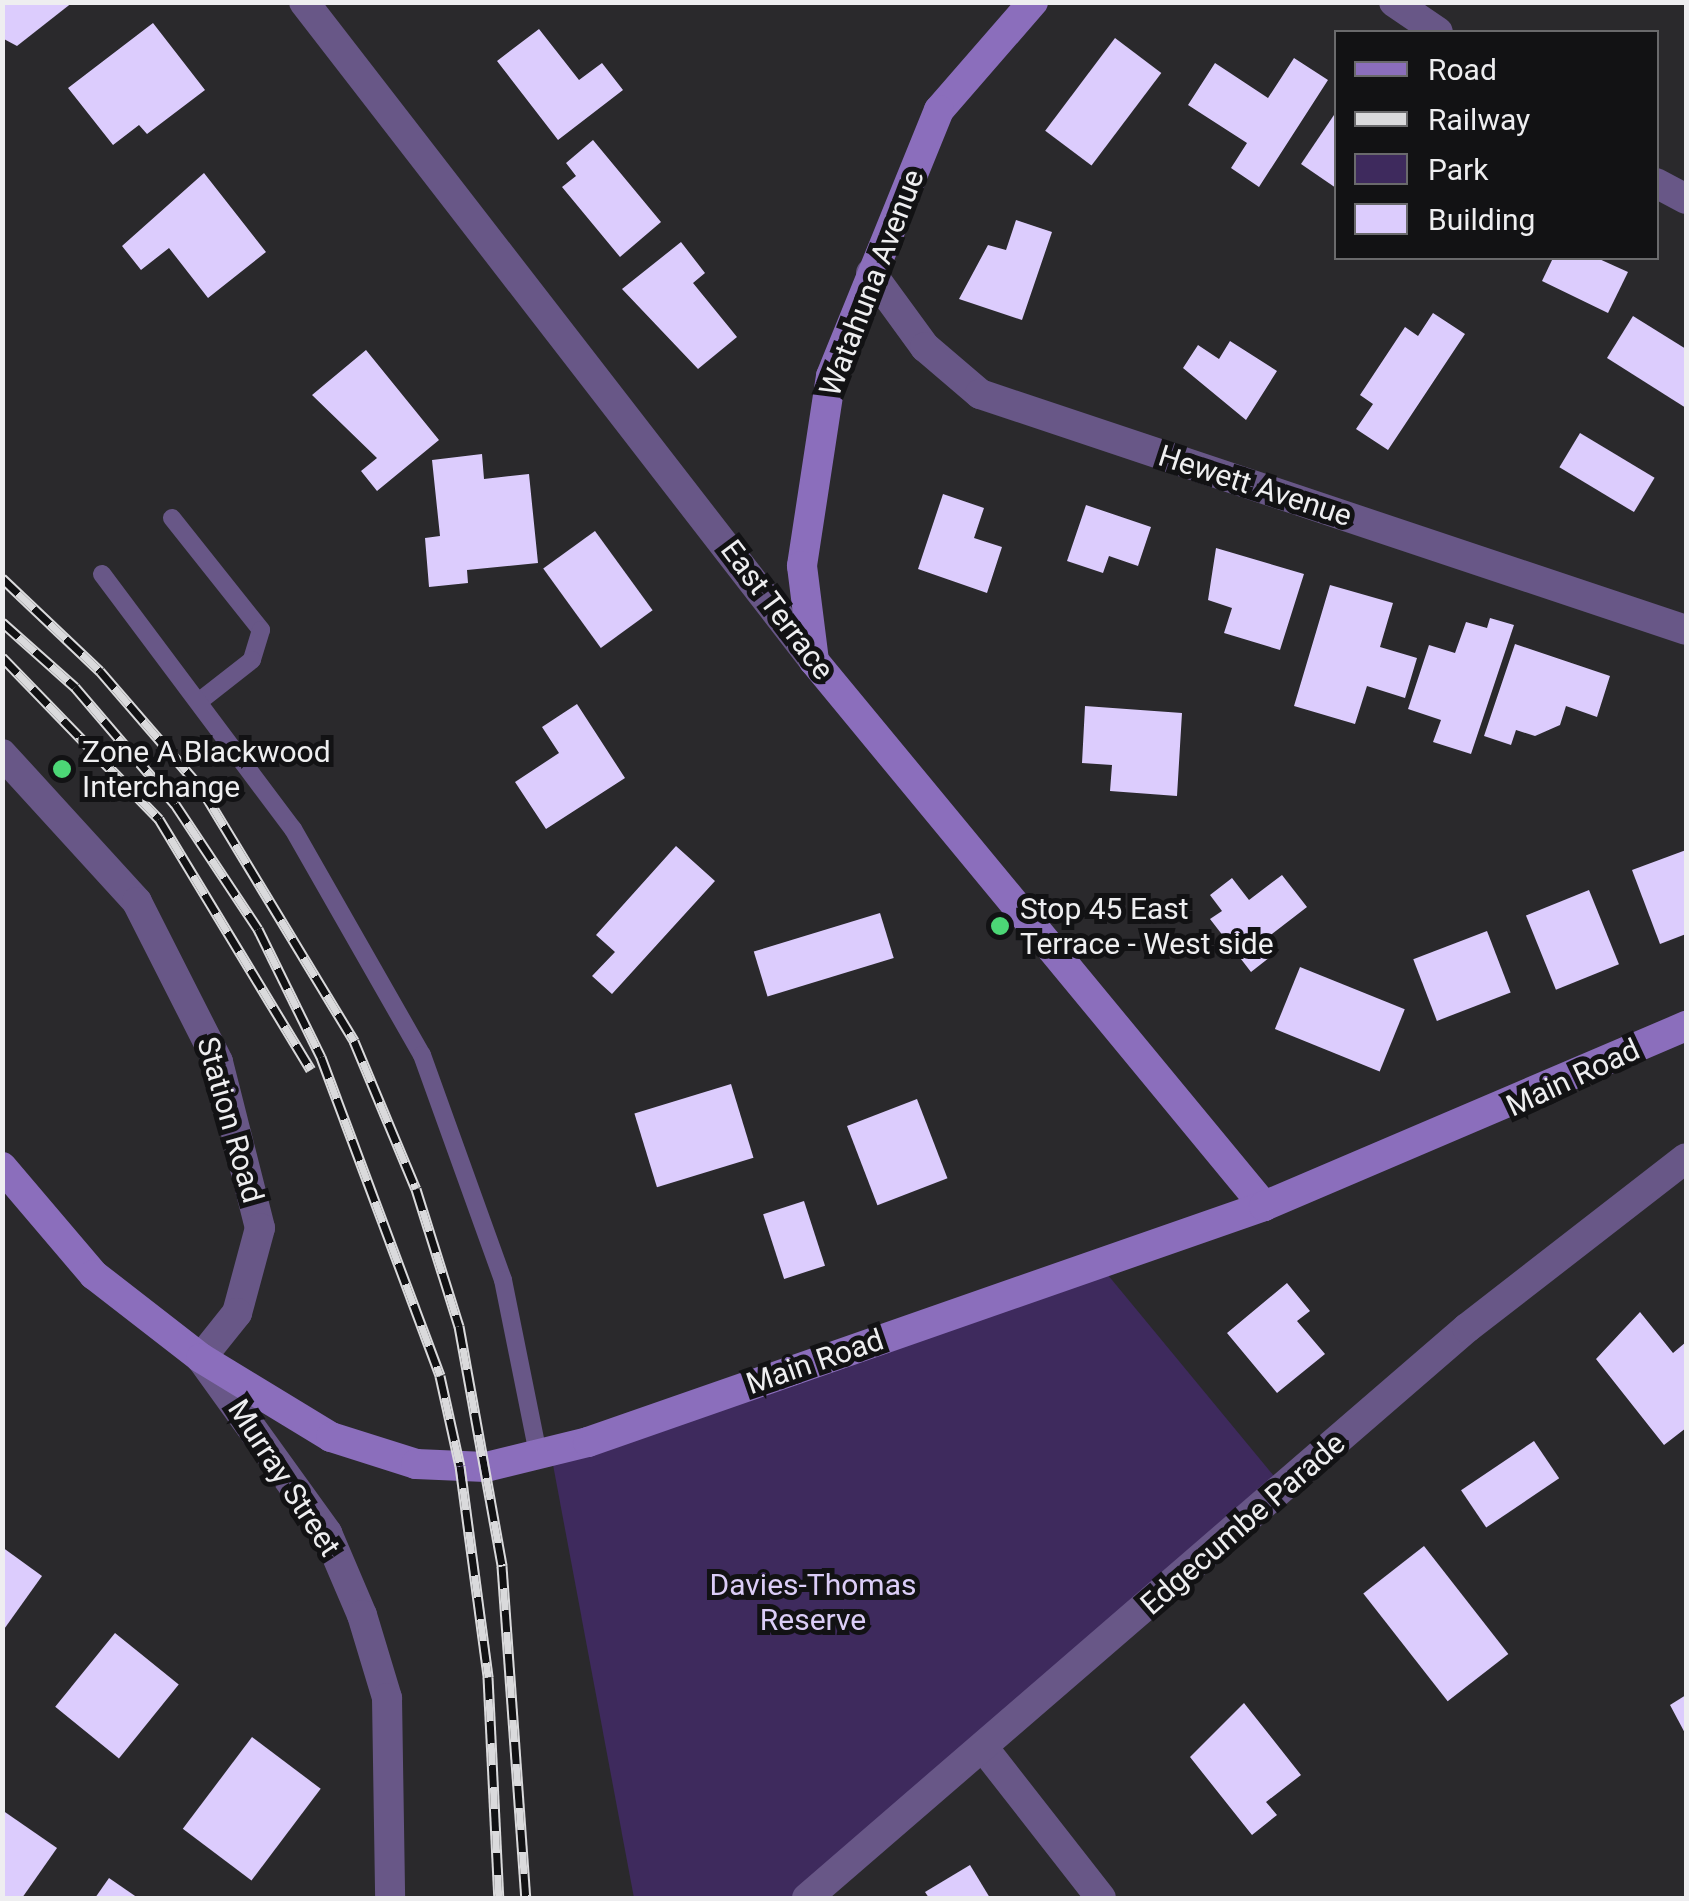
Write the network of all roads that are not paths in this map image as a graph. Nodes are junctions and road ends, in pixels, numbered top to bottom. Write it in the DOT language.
graph roads {
  1 [pos="304,2"];
  2 [pos="1034,2"];
  3 [pos="1394,2"];
  4 [pos="1435,30"];
  5 [pos="1659,185"];
  6 [pos="1686,199"];
  7 [pos="871,273"];
  8 [pos="172,518"];
  9 [pos="102,574"];
  10 [pos="1686,630"];
  11 [pos="814,661"];
  12 [pos="202,699"];
  13 [pos="2,754"];
  14 [pos="1686,1026"];
  15 [pos="1686,1158"];
  16 [pos="2,1166"];
  17 [pos="1264,1206"];
  18 [pos="200,1358"];
  19 [pos="539,1458"];
  20 [pos="986,1751"];
  21 [pos="390,1898"];
  22 [pos="808,1898"];
  23 [pos="1101,1898"];
  1 -- 11 [label="street, East Terrace"];
  2 -- 7 [label="main road, Watahuna Avenue"];
  3 -- 4 [label="street"];
  5 -- 6 [label="street"];
  7 -- 10 [label="street, Hewett Avenue"];
  7 -- 11 [label="main road, Watahuna Avenue"];
  8 -- 12 [label="lane"];
  9 -- 12 [label="lane"];
  11 -- 17 [label="main road, East Terrace"];
  12 -- 19 [label="lane"];
  13 -- 18 [label="street, Station Road"];
  14 -- 17 [label="main road, Main Road"];
  15 -- 20 [label="street, Edgecumbe Parade"];
  16 -- 18 [label="main road, Main Road"];
  17 -- 19 [label="main road, Main Road"];
  18 -- 19 [label="main road, Main Road"];
  18 -- 21 [label="street, Murray Street"];
  20 -- 22 [label="street, Edgecumbe Parade"];
  20 -- 23 [label="street"];
}
